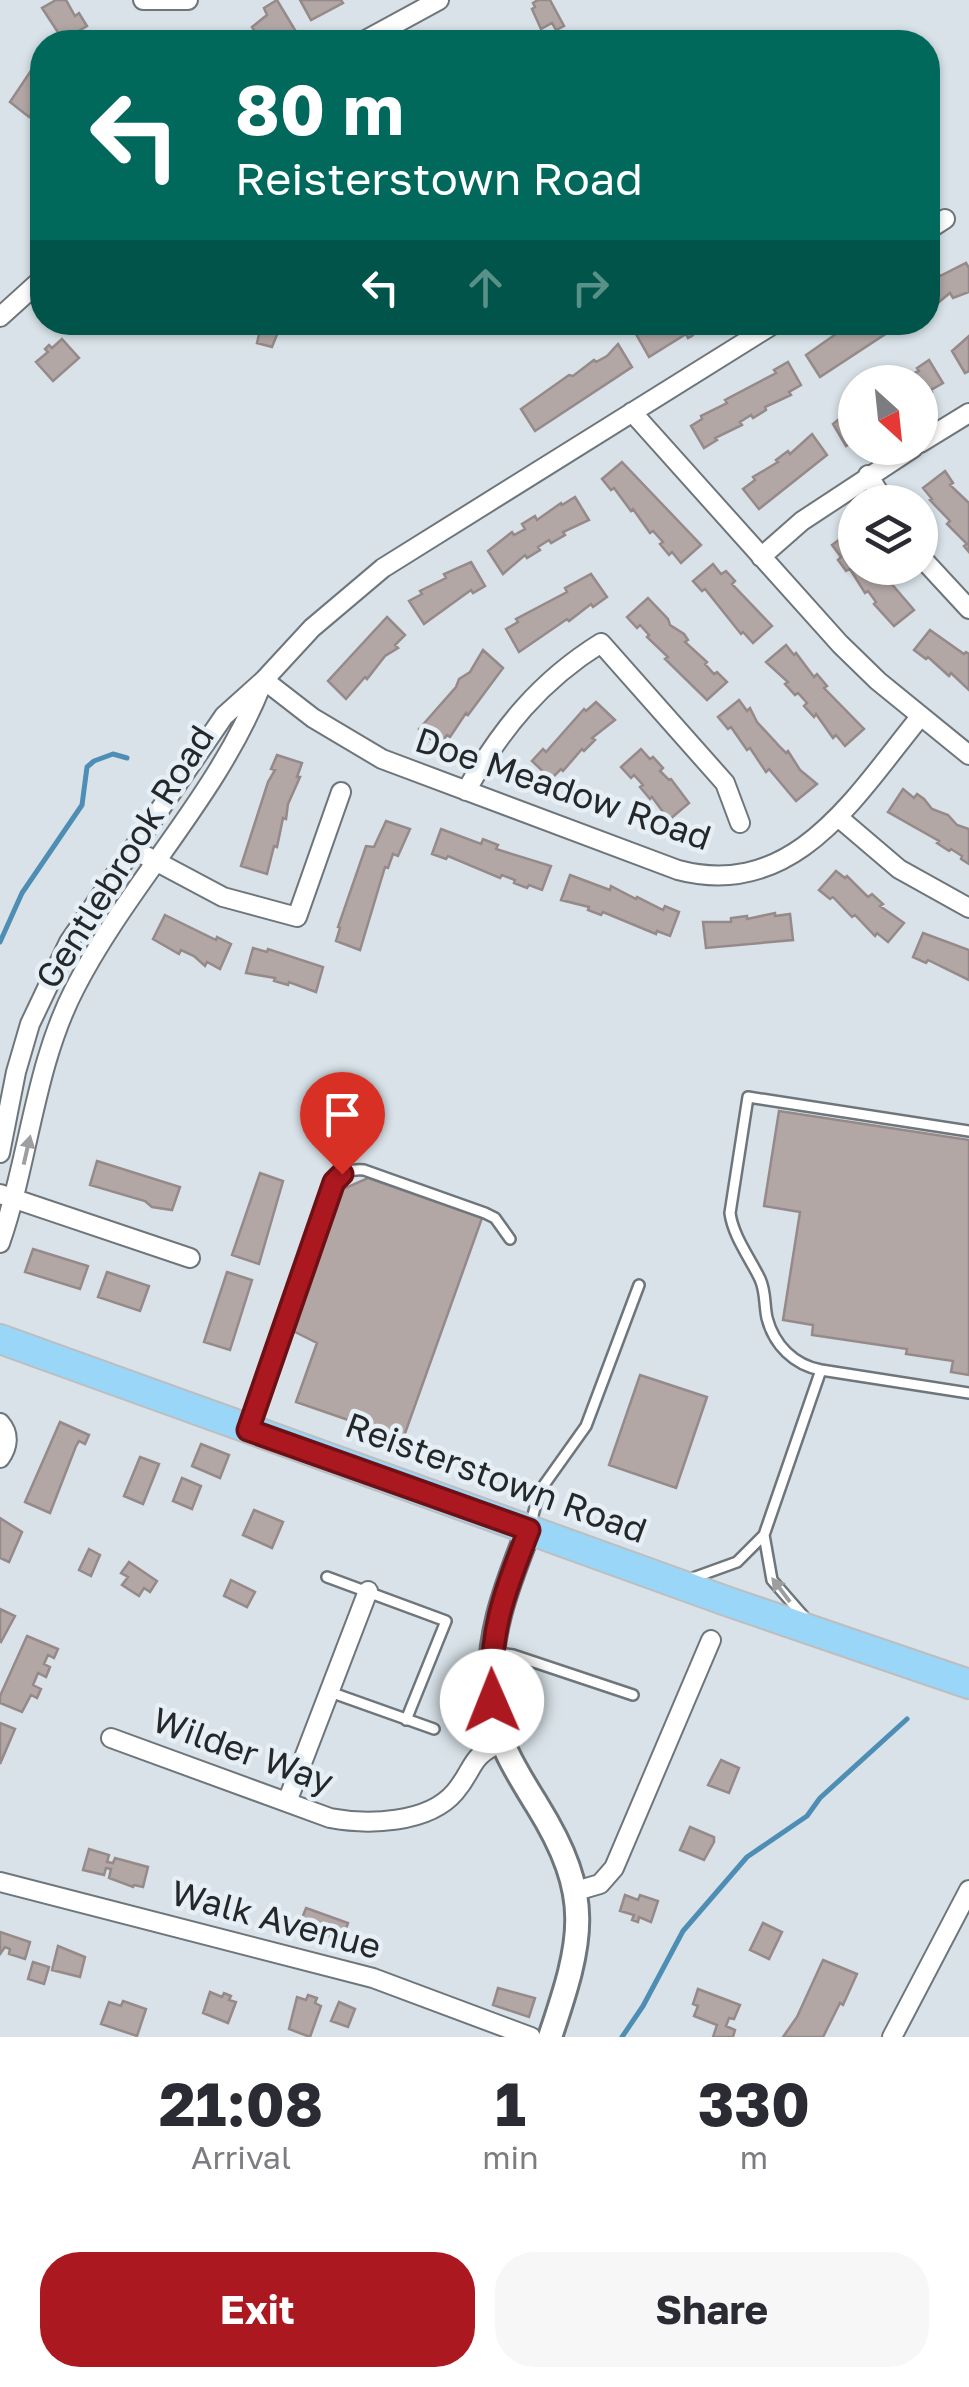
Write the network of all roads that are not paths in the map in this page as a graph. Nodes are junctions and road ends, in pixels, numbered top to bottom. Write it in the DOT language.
graph roads {
  1 [pos="143,0"];
  2 [pos="188,0"];
  3 [pos="439,0"];
  4 [pos="384,30"];
  5 [pos="946,219"];
  6 [pos="940,223"];
  7 [pos="30,290"];
  8 [pos="0,317"];
  9 [pos="757,335"];
  10 [pos="632,412"];
  11 [pos="969,413"];
  12 [pos="938,432"];
  13 [pos="883,465"];
  14 [pos="868,474"];
  15 [pos="875,485"];
  16 [pos="761,557"];
  17 [pos="938,575"];
  18 [pos="969,608"];
  19 [pos="264,680"];
  20 [pos="920,717"];
  21 [pos="969,755"];
  22 [pos="341,792"];
  23 [pos="466,792"];
  24 [pos="838,817"];
  25 [pos="740,823"];
  26 [pos="132,848"];
  27 [pos="156,862"];
  28 [pos="969,908"];
  29 [pos="969,1131"];
  30 [pos="0,1153"];
  31 [pos="8,1196"];
  32 [pos="510,1238"];
  33 [pos="0,1243"];
  34 [pos="190,1258"];
  35 [pos="639,1285"];
  36 [pos="0,1339"];
  37 [pos="821,1370"];
  38 [pos="969,1393"];
  39 [pos="0,1423"];
  40 [pos="248,1430"];
  41 [pos="0,1458"];
  42 [pos="529,1530"];
  43 [pos="764,1536"];
  44 [pos="327,1578"];
  45 [pos="678,1582"];
  46 [pos="368,1592"];
  47 [pos="820,1633"];
  48 [pos="711,1640"];
  49 [pos="490,1652"];
  50 [pos="969,1684"];
  51 [pos="330,1692"];
  52 [pos="632,1695"];
  53 [pos="406,1720"];
  54 [pos="434,1729"];
  55 [pos="111,1738"];
  56 [pos="502,1742"];
  57 [pos="287,1802"];
  58 [pos="0,1882"];
  59 [pos="969,1890"];
  60 [pos="576,1891"];
  61 [pos="531,2037"];
  62 [pos="550,2037"];
  63 [pos="892,2037"];
  1 -- 2 [label="street"];
  3 -- 4 [label="street"];
  5 -- 6 [label="street"];
  7 -- 8 [label="street"];
  9 -- 10 [label="street, Gentlebrook Road"];
  10 -- 16 [label="street"];
  10 -- 19 [label="street, Gentlebrook Road"];
  11 -- 12 [label="street"];
  13 -- 14 [label="street"];
  14 -- 15 [label="street"];
  14 -- 16 [label="street"];
  16 -- 20 [label="street"];
  17 -- 18 [label="street"];
  19 -- 23 [label="street, Doe Meadow Road"];
  19 -- 26 [label="street, Gentlebrook Road"];
  19 -- 27 [label="street, Gentlebrook Road"];
  20 -- 21 [label="street"];
  20 -- 24 [label="street, Doe Meadow Road"];
  22 -- 27 [label="street"];
  23 -- 24 [label="street, Doe Meadow Road"];
  23 -- 25 [label="street"];
  24 -- 28 [label="street"];
  26 -- 27 [label="street"];
  26 -- 30 [label="street, Gentlebrook Road"];
  31 -- 27 [label="street, Gentlebrook Road, one-way"];
  29 -- 37 [label="lane"];
  31 -- 33 [label="street, Gentlebrook Road"];
  31 -- 34 [label="street"];
  32 -- 40 [label="lane"];
  35 -- 42 [label="lane"];
  36 -- 40 [label="main road, Reisterstown Road"];
  37 -- 38 [label="lane"];
  37 -- 43 [label="lane"];
  39 -- 41 [label="street"];
  40 -- 42 [label="main road, Reisterstown Road"];
  42 -- 45 [label="main road, Reisterstown Road"];
  42 -- 49 [label="street"];
  43 -- 45 [label="lane"];
  47 -- 43 [label="lane, one-way"];
  44 -- 46 [label="lane"];
  45 -- 47 [label="main road, Reisterstown Road"];
  46 -- 51 [label="street"];
  46 -- 53 [label="lane"];
  47 -- 50 [label="main road, Reisterstown Road"];
  48 -- 60 [label="street"];
  49 -- 52 [label="lane"];
  49 -- 56 [label="street"];
  51 -- 53 [label="lane"];
  51 -- 57 [label="street"];
  53 -- 54 [label="lane"];
  55 -- 57 [label="street, Wilder Way"];
  56 -- 57 [label="street, Wilder Way"];
  56 -- 60 [label="street"];
  58 -- 61 [label="street, Walk Avenue"];
  59 -- 63 [label="street"];
  60 -- 62 [label="street"];
}
